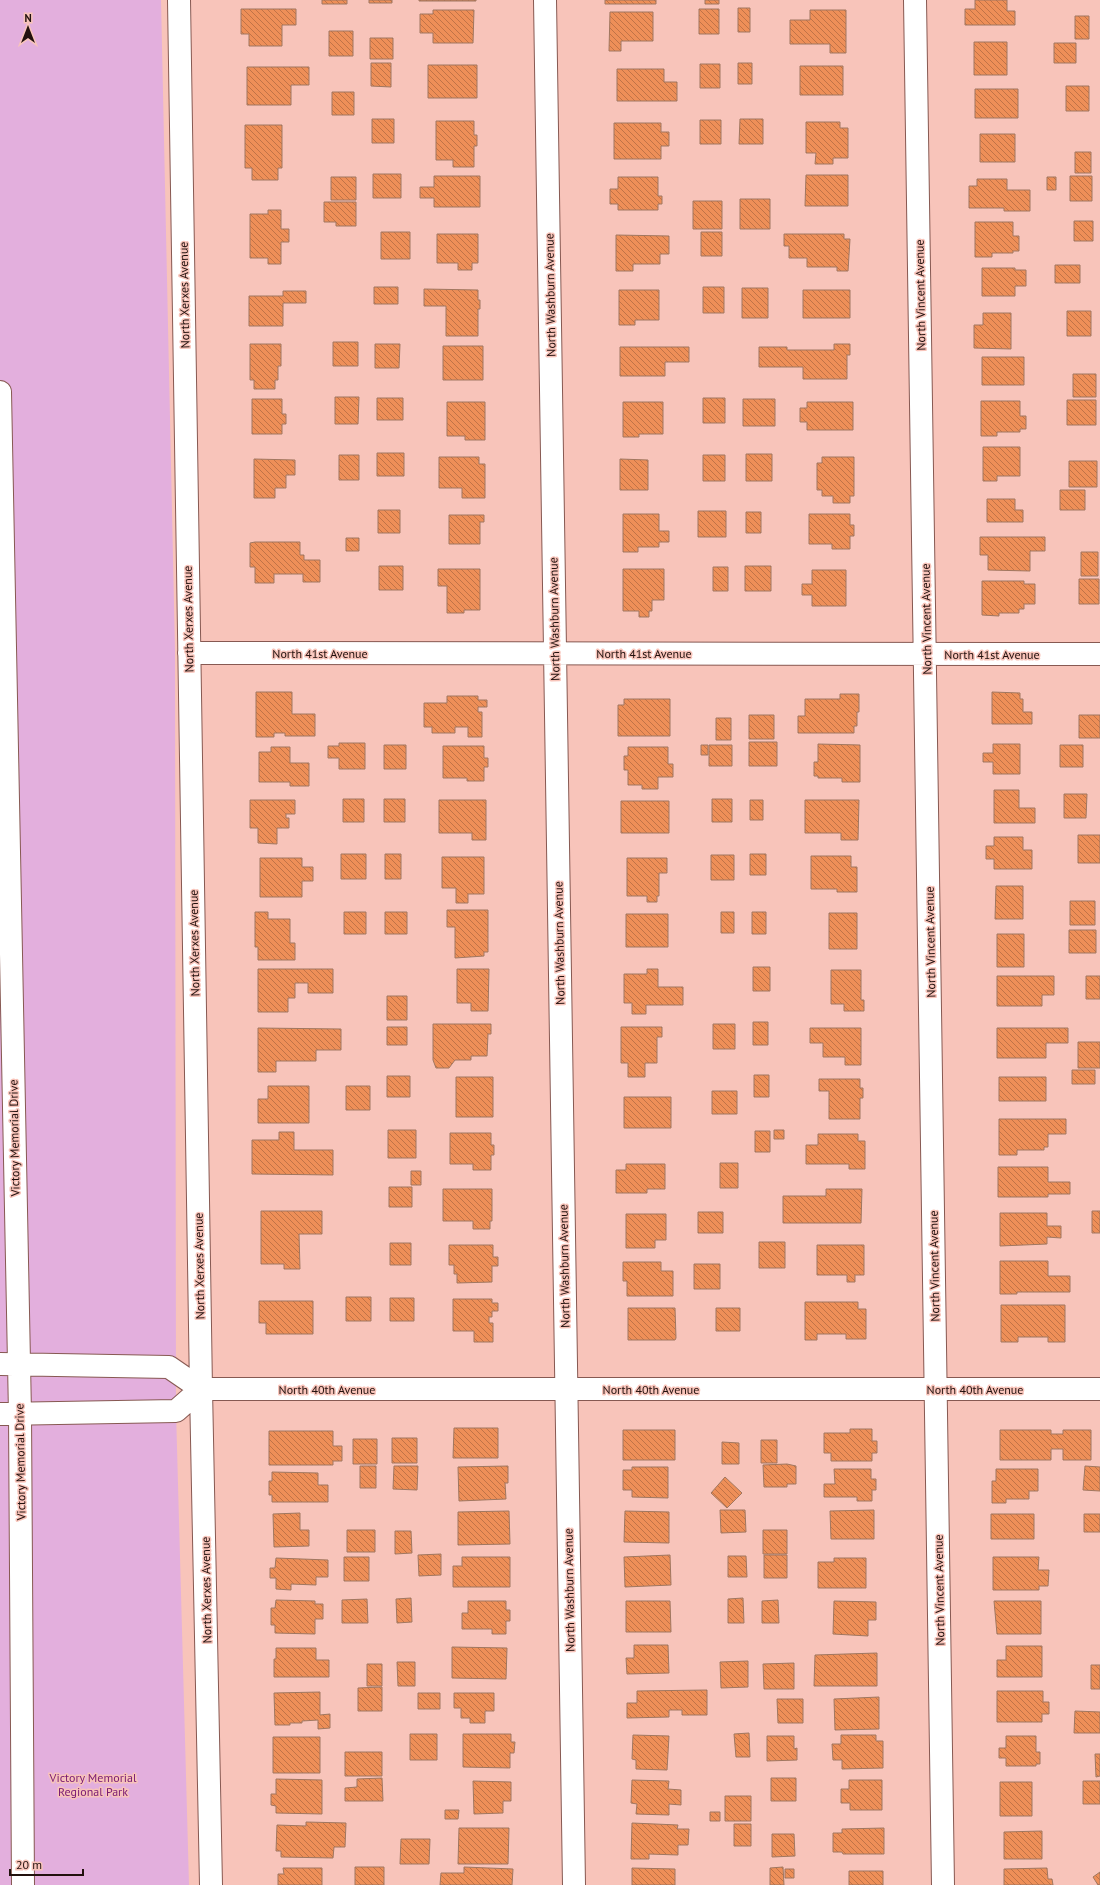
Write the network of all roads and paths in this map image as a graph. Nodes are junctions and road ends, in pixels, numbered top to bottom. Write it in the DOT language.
graph roads {
  1 [pos="179,0"];
  2 [pos="545,0"];
  3 [pos="916,0"];
  4 [pos="0,392"];
  5 [pos="189,653"];
  6 [pos="555,653"];
  7 [pos="926,654"];
  8 [pos="1100,654"];
  9 [pos="9,1365"];
  10 [pos="201,1389"];
  11 [pos="565,1389"];
  12 [pos="936,1389"];
  13 [pos="1100,1389"];
  14 [pos="10,1414"];
  15 [pos="23,1885"];
  16 [pos="211,1885"];
  17 [pos="574,1885"];
  18 [pos="943,1885"];
  1 -- 5 [label="street, North Xerxes Avenue"];
  2 -- 6 [label="street, North Washburn Avenue"];
  3 -- 7 [label="street, North Vincent Avenue"];
  4 -- 9 [label="street, Victory Memorial Drive"];
  5 -- 6 [label="street, North 41st Avenue"];
  5 -- 10 [label="street, North Xerxes Avenue"];
  6 -- 7 [label="street, North 41st Avenue"];
  6 -- 11 [label="street, North Washburn Avenue"];
  7 -- 8 [label="street, North 41st Avenue"];
  7 -- 12 [label="street, North Vincent Avenue"];
  9 -- 10 [label="street"];
  9 -- 14 [label="street, Victory Memorial Drive"];
  10 -- 11 [label="street, North 40th Avenue"];
  10 -- 14 [label="street"];
  10 -- 16 [label="street, North Xerxes Avenue"];
  11 -- 12 [label="street, North 40th Avenue"];
  11 -- 17 [label="street, North Washburn Avenue"];
  12 -- 13 [label="street, North 40th Avenue"];
  12 -- 18 [label="street, North Vincent Avenue"];
  14 -- 15 [label="street, Victory Memorial Drive"];
}
